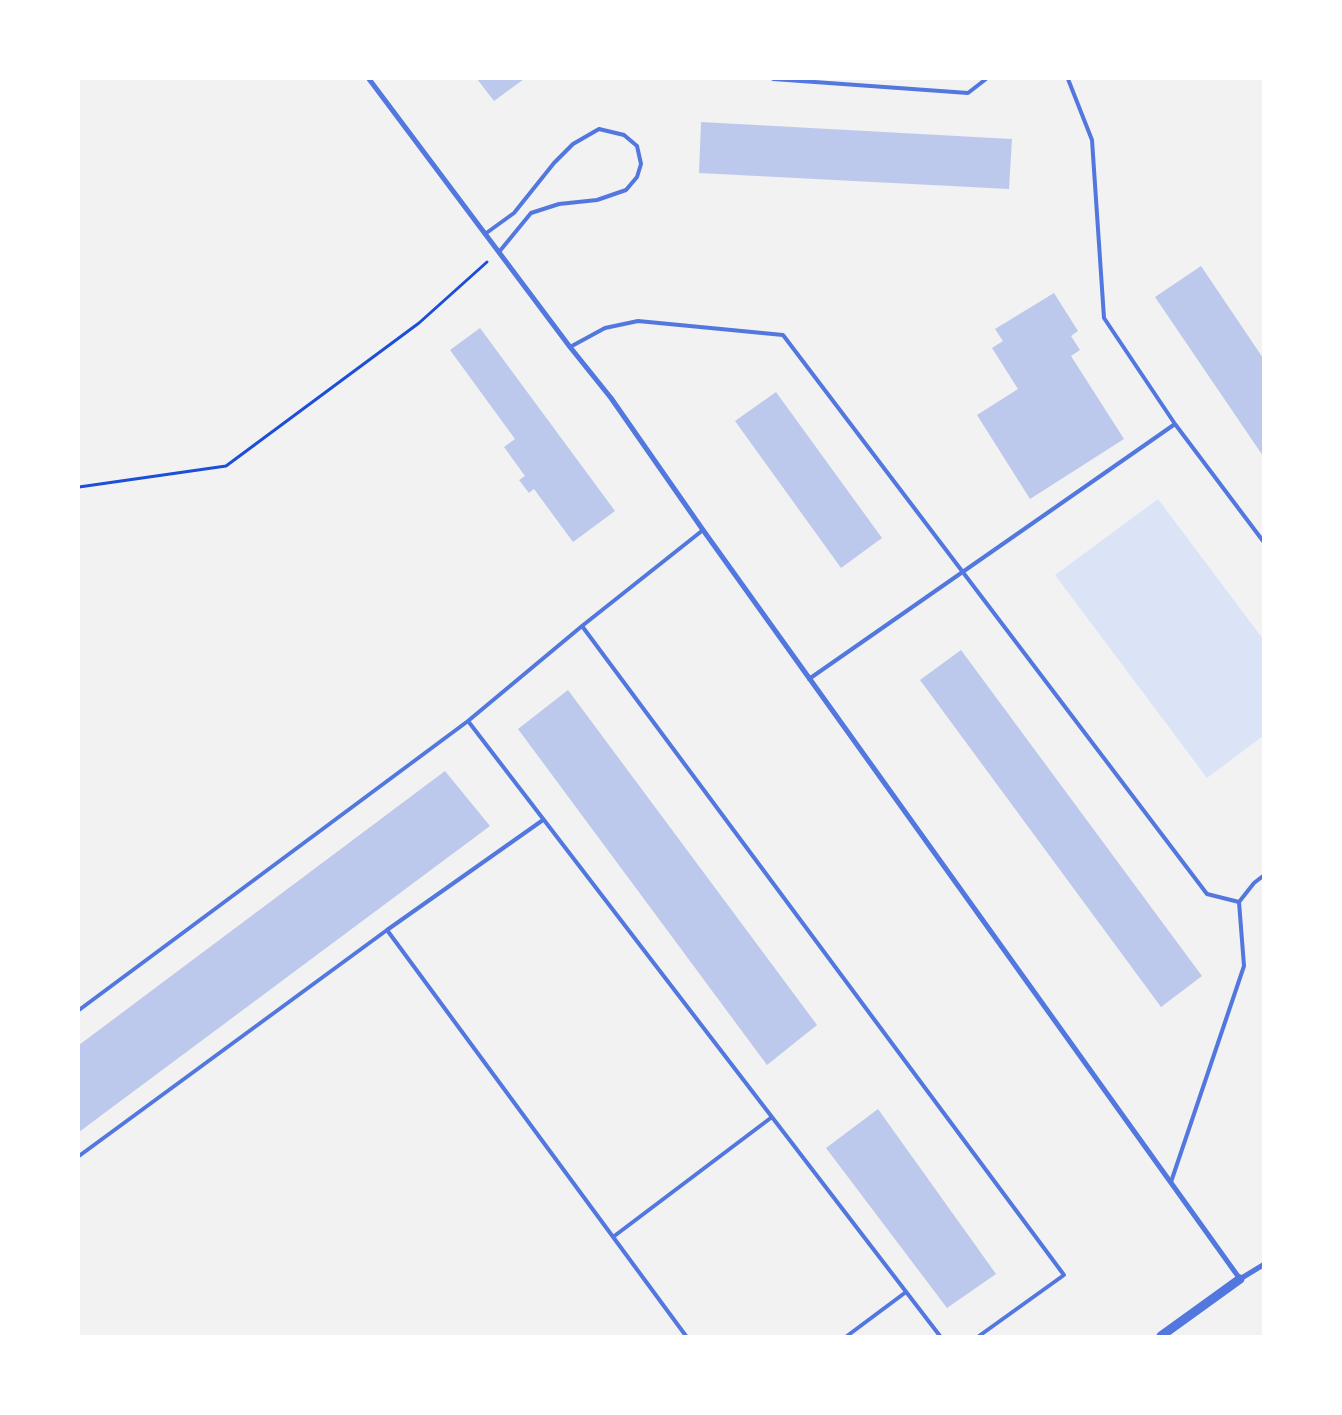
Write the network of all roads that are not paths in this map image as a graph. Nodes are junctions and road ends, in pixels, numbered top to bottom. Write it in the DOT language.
graph roads {
  1 [pos="369,79"];
  2 [pos="773,79"];
  3 [pos="986,79"];
  4 [pos="1068,79"];
  5 [pos="485,234"];
  6 [pos="499,252"];
  7 [pos="570,347"];
  8 [pos="1175,424"];
  9 [pos="703,530"];
  10 [pos="1263,541"];
  11 [pos="961,572"];
  12 [pos="582,626"];
  13 [pos="809,679"];
  14 [pos="468,721"];
  15 [pos="543,820"];
  16 [pos="1263,876"];
  17 [pos="1239,902"];
  18 [pos="387,930"];
  19 [pos="79,1010"];
  20 [pos="772,1118"];
  21 [pos="79,1156"];
  22 [pos="1171,1182"];
  23 [pos="613,1237"];
  24 [pos="1263,1265"];
  25 [pos="1240,1279"];
  26 [pos="906,1292"];
  27 [pos="686,1336"];
  28 [pos="847,1336"];
  29 [pos="940,1336"];
  30 [pos="980,1336"];
  31 [pos="1161,1336"];
  1 -- 5 [label="street"];
  2 -- 3 [label="lane"];
  4 -- 8 [label="lane"];
  5 -- 6 [label="street"];
  5 -- 6 [label="lane"];
  6 -- 7 [label="street"];
  7 -- 9 [label="street"];
  7 -- 11 [label="lane"];
  8 -- 10 [label="lane"];
  8 -- 11 [label="lane"];
  9 -- 12 [label="lane"];
  9 -- 13 [label="street"];
  11 -- 13 [label="lane"];
  11 -- 17 [label="lane"];
  12 -- 14 [label="lane"];
  12 -- 30 [label="lane"];
  13 -- 22 [label="street"];
  14 -- 15 [label="lane"];
  14 -- 19 [label="lane"];
  15 -- 18 [label="lane"];
  15 -- 20 [label="lane"];
  16 -- 17 [label="lane"];
  17 -- 22 [label="lane"];
  18 -- 21 [label="lane"];
  18 -- 23 [label="lane"];
  20 -- 23 [label="lane"];
  20 -- 26 [label="lane"];
  22 -- 25 [label="street"];
  23 -- 27 [label="lane"];
  24 -- 25 [label="street"];
  25 -- 31 [label="street"];
  26 -- 28 [label="lane"];
  26 -- 29 [label="lane"];
}
